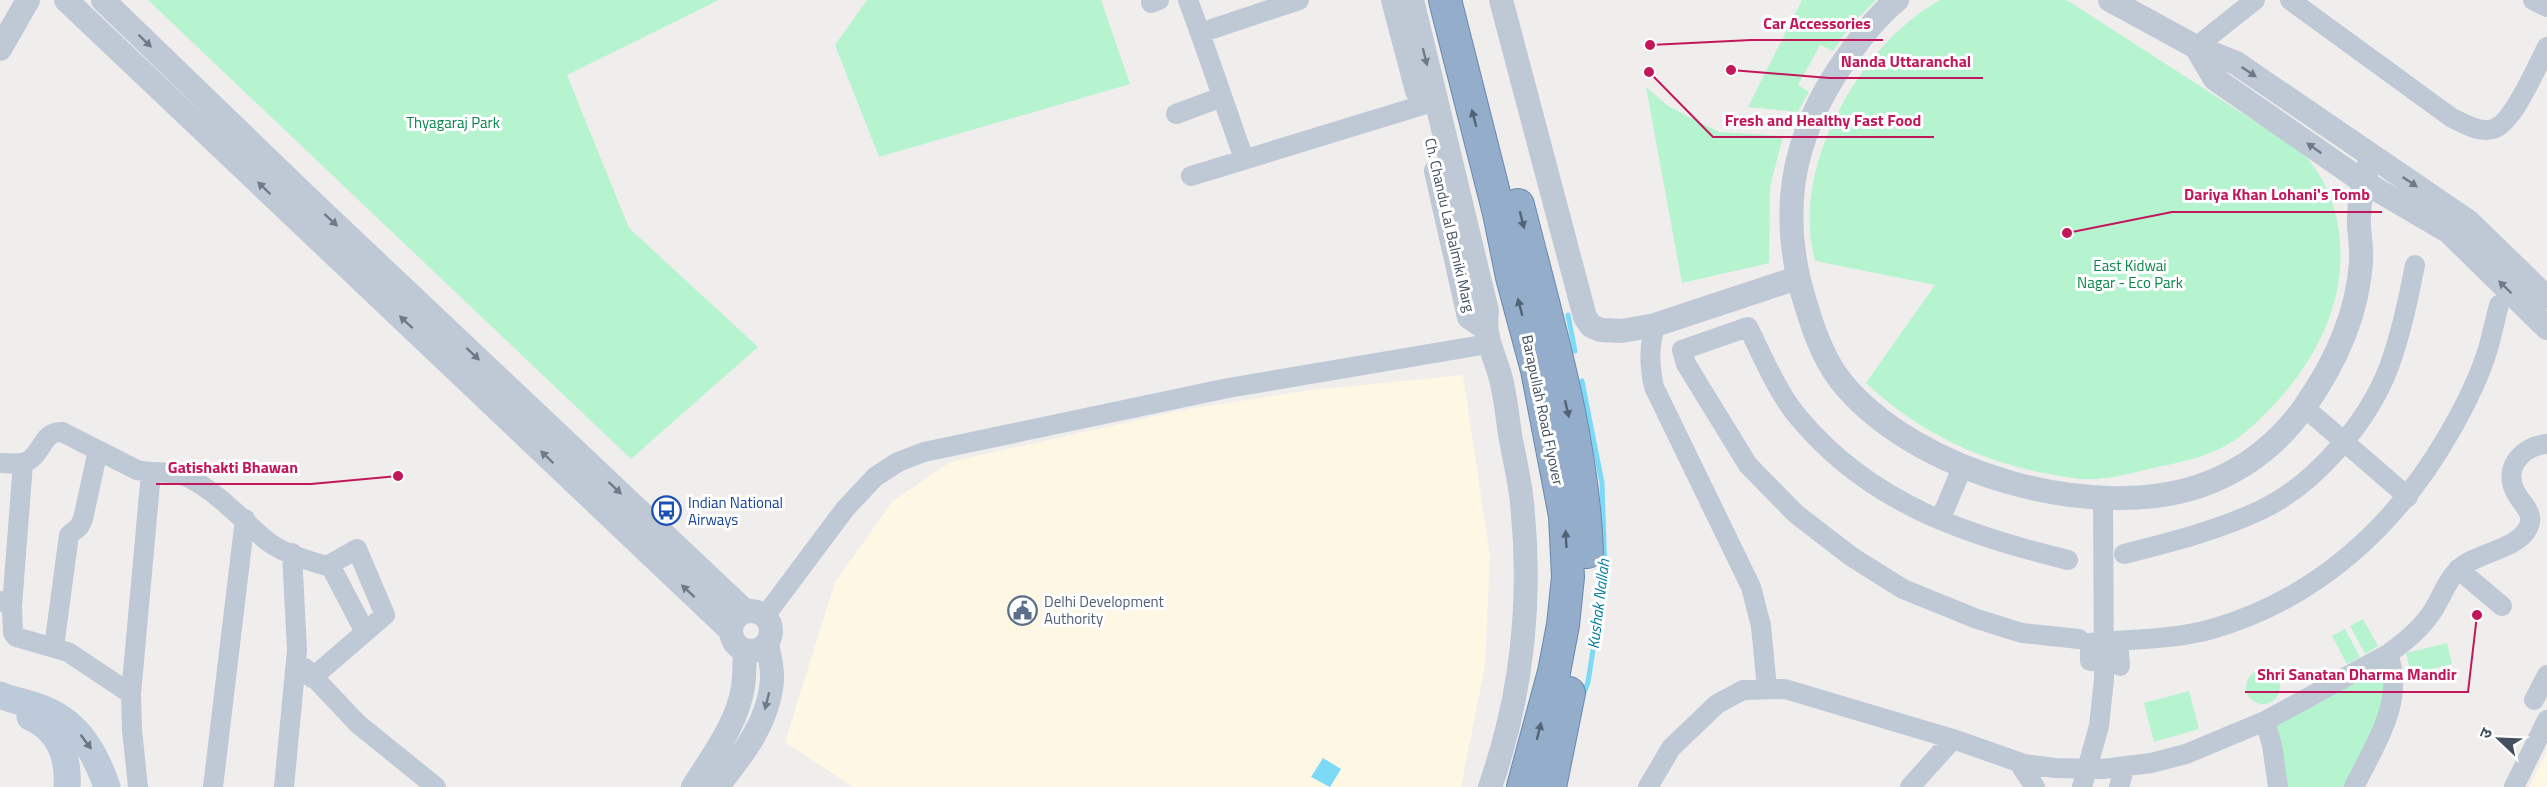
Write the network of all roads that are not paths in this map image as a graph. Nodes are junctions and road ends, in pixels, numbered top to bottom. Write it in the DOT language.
graph roads {
  1 [pos="28,0"];
  2 [pos="44,0"];
  3 [pos="56,0"];
  4 [pos="66,0"];
  5 [pos="103,0"];
  6 [pos="1188,0"];
  7 [pos="1299,0"];
  8 [pos="1393,0"];
  9 [pos="1412,0"];
  10 [pos="1445,0"];
  11 [pos="1467,0"];
  12 [pos="1501,0"];
  13 [pos="1897,0"];
  14 [pos="2110,0"];
  15 [pos="2255,0"];
  16 [pos="2290,0"];
  17 [pos="2533,0"];
  18 [pos="2547,7"];
  19 [pos="1200,33"];
  20 [pos="2196,47"];
  21 [pos="2547,47"];
  22 [pos="0,48"];
  23 [pos="1222,97"];
  24 [pos="1429,103"];
  25 [pos="1176,114"];
  26 [pos="2372,156"];
  27 [pos="1244,159"];
  28 [pos="1191,176"];
  29 [pos="2362,181"];
  30 [pos="349,252"];
  31 [pos="2415,265"];
  32 [pos="1797,278"];
  33 [pos="2547,298"];
  34 [pos="2499,305"];
  35 [pos="1655,325"];
  36 [pos="2547,328"];
  37 [pos="1486,336"];
  38 [pos="2304,407"];
  39 [pos="2344,442"];
  40 [pos="2547,444"];
  41 [pos="98,450"];
  42 [pos="0,463"];
  43 [pos="23,463"];
  44 [pos="1963,466"];
  45 [pos="151,473"];
  46 [pos="2408,497"];
  47 [pos="2103,498"];
  48 [pos="245,519"];
  49 [pos="1940,520"];
  50 [pos="292,553"];
  51 [pos="2124,554"];
  52 [pos="2068,560"];
  53 [pos="327,565"];
  54 [pos="2458,569"];
  55 [pos="6,604"];
  56 [pos="2502,606"];
  57 [pos="755,614"];
  58 [pos="365,632"];
  59 [pos="2079,639"];
  60 [pos="738,640"];
  61 [pos="2111,641"];
  62 [pos="767,643"];
  63 [pos="54,647"];
  64 [pos="297,650"];
  65 [pos="2388,654"];
  66 [pos="2090,661"];
  67 [pos="2120,666"];
  68 [pos="2547,675"];
  69 [pos="312,678"];
  70 [pos="1767,688"];
  71 [pos="131,694"];
  72 [pos="0,695"];
  73 [pos="2534,700"];
  74 [pos="0,708"];
  75 [pos="2547,720"];
  76 [pos="2265,721"];
  77 [pos="1953,740"];
  78 [pos="2018,762"];
  79 [pos="2125,766"];
  80 [pos="2087,768"];
  81 [pos="67,787"];
  82 [pos="107,787"];
  83 [pos="138,787"];
  84 [pos="213,787"];
  85 [pos="284,787"];
  86 [pos="436,787"];
  87 [pos="693,787"];
  88 [pos="717,787"];
  89 [pos="1490,787"];
  90 [pos="1522,787"];
  91 [pos="1550,787"];
  92 [pos="1647,787"];
  93 [pos="1910,787"];
  94 [pos="2035,787"];
  95 [pos="2082,787"];
  96 [pos="2119,787"];
  97 [pos="2278,787"];
  98 [pos="2354,787"];
  99 [pos="2514,787"];
  1 -- 22 [label="street"];
  2 -- 3 [label="street"];
  30 -- 4 [label="street, one-way"];
  5 -- 30 [label="street, one-way"];
  6 -- 19 [label="street"];
  7 -- 19 [label="street"];
  8 -- 24 [label="street, Ch. Chandu Lal Balmiki Marg"];
  9 -- 24 [label="street, Ch. Chandu Lal Balmiki Marg, one-way"];
  90 -- 10 [label="highway, Barapullah Road Flyover, one-way"];
  11 -- 91 [label="highway, Barapullah Road Flyover, one-way"];
  12 -- 35 [label="street"];
  13 -- 32 [label="street"];
  14 -- 20 [label="street"];
  15 -- 20 [label="street"];
  16 -- 21 [label="street"];
  17 -- 18 [label="street"];
  19 -- 23 [label="street"];
  20 -- 26 [label="street, one-way"];
  29 -- 20 [label="street, one-way"];
  23 -- 25 [label="street"];
  23 -- 27 [label="street"];
  24 -- 27 [label="street"];
  24 -- 37 [label="street, Ch. Chandu Lal Balmiki Marg"];
  26 -- 29 [label="street"];
  26 -- 33 [label="street, one-way"];
  27 -- 28 [label="street"];
  36 -- 29 [label="street, one-way"];
  29 -- 38 [label="street"];
  30 -- 57 [label="street, one-way"];
  60 -- 30 [label="street, one-way"];
  31 -- 39 [label="street"];
  32 -- 35 [label="street"];
  32 -- 44 [label="street"];
  34 -- 46 [label="street"];
  35 -- 70 [label="street"];
  37 -- 57 [label="street"];
  37 -- 89 [label="street, Ch. Chandu Lal Balmiki Marg"];
  38 -- 39 [label="street"];
  38 -- 47 [label="street"];
  39 -- 46 [label="street"];
  39 -- 51 [label="street"];
  40 -- 54 [label="street"];
  41 -- 43 [label="street"];
  41 -- 45 [label="street"];
  41 -- 63 [label="street"];
  42 -- 43 [label="street"];
  43 -- 55 [label="street"];
  44 -- 47 [label="street"];
  44 -- 49 [label="street"];
  45 -- 48 [label="street"];
  45 -- 71 [label="street"];
  46 -- 61 [label="street"];
  47 -- 61 [label="street"];
  48 -- 50 [label="street"];
  48 -- 84 [label="street"];
  49 -- 52 [label="street"];
  49 -- 59 [label="street"];
  50 -- 53 [label="street"];
  50 -- 64 [label="street"];
  53 -- 58 [label="street"];
  53 -- 58 [label="street"];
  54 -- 56 [label="street"];
  54 -- 65 [label="street"];
  55 -- 63 [label="street"];
  57 -- 60 [label="street"];
  57 -- 62 [label="street"];
  58 -- 69 [label="street"];
  60 -- 62 [label="street"];
  60 -- 87 [label="street"];
  61 -- 66 [label="street"];
  61 -- 67 [label="street"];
  61 -- 80 [label="street"];
  62 -- 88 [label="street, one-way"];
  63 -- 71 [label="street"];
  64 -- 69 [label="street"];
  64 -- 85 [label="street"];
  65 -- 76 [label="street"];
  65 -- 98 [label="street"];
  68 -- 73 [label="street"];
  69 -- 86 [label="street"];
  70 -- 77 [label="street"];
  70 -- 92 [label="street"];
  71 -- 83 [label="street"];
  72 -- 82 [label="main road, one-way"];
  74 -- 81 [label="main road"];
  75 -- 99 [label="street"];
  76 -- 79 [label="street"];
  76 -- 97 [label="street"];
  77 -- 78 [label="street"];
  77 -- 93 [label="street"];
  78 -- 80 [label="street"];
  78 -- 94 [label="street"];
  79 -- 80 [label="street"];
  79 -- 96 [label="street"];
  80 -- 95 [label="street"];
}
